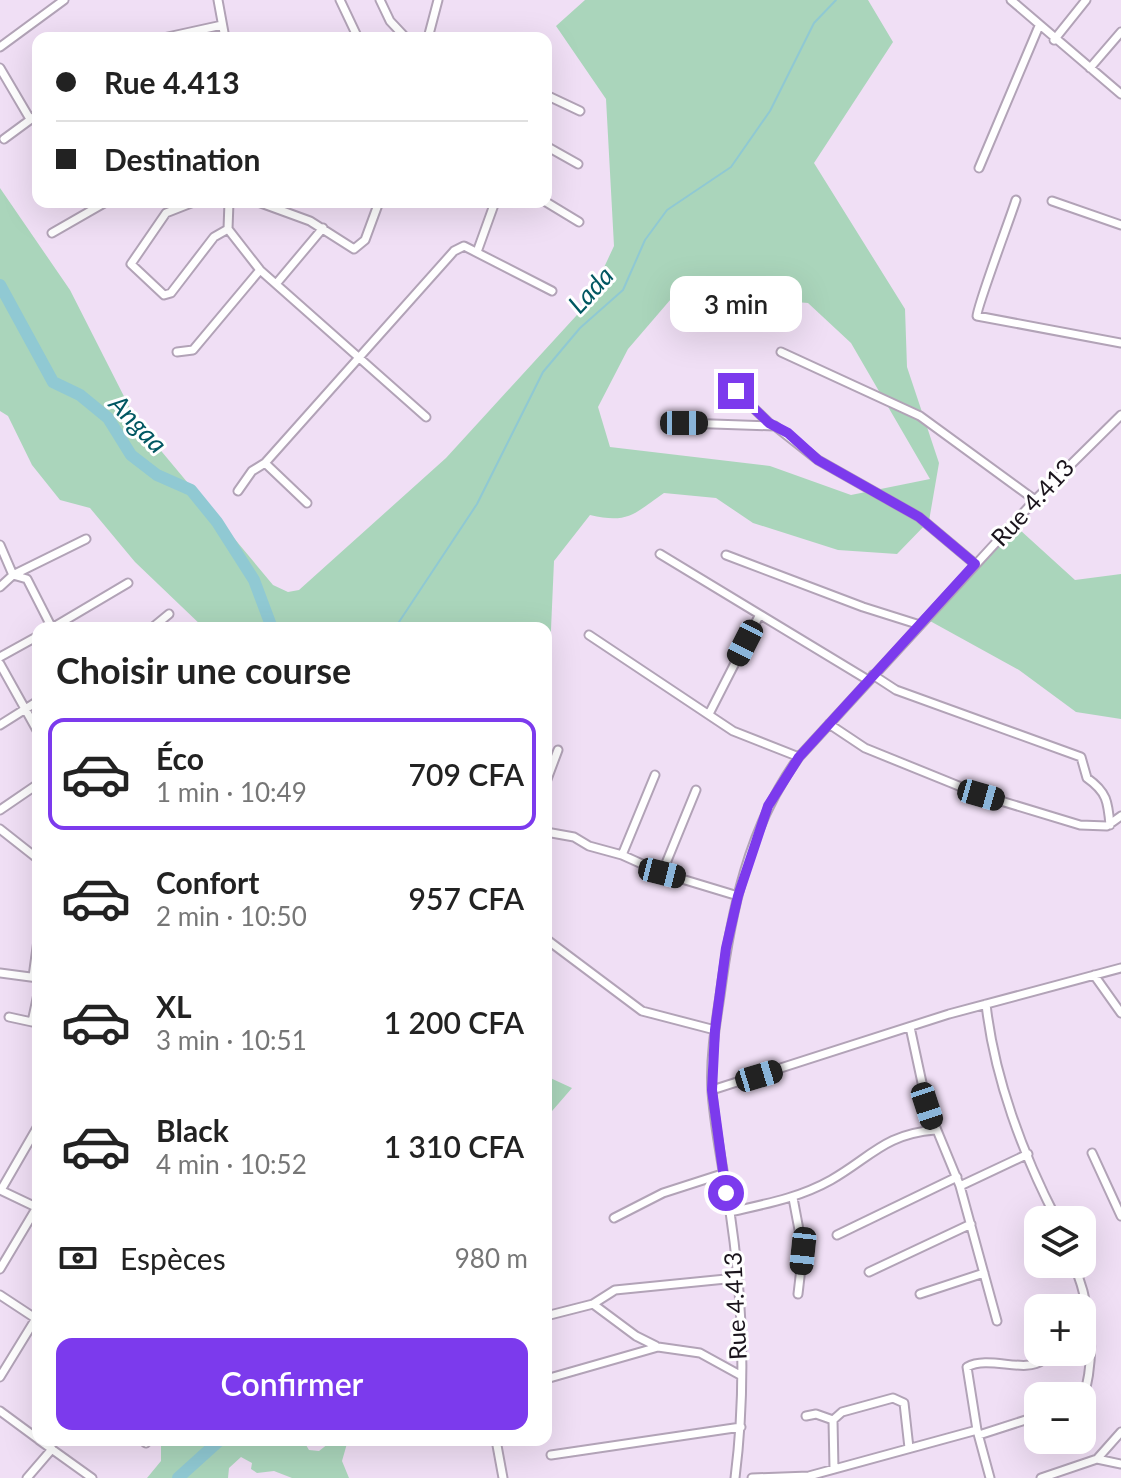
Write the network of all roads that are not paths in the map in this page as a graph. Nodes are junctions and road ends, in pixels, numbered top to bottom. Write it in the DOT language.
graph roads {
  1 [pos="64,0"];
  2 [pos="218,0"];
  3 [pos="340,0"];
  4 [pos="380,0"];
  5 [pos="438,0"];
  6 [pos="1011,0"];
  7 [pos="1086,0"];
  8 [pos="1021,3"];
  9 [pos="222,25"];
  10 [pos="1039,26"];
  11 [pos="190,32"];
  12 [pos="224,32"];
  13 [pos="355,32"];
  14 [pos="400,32"];
  15 [pos="430,32"];
  16 [pos="1121,32"];
  17 [pos="1054,40"];
  18 [pos="0,47"];
  19 [pos="0,68"];
  20 [pos="1090,68"];
  21 [pos="1121,94"];
  22 [pos="552,98"];
  23 [pos="580,111"];
  24 [pos="32,113"];
  25 [pos="32,118"];
  26 [pos="4,139"];
  27 [pos="552,149"];
  28 [pos="578,164"];
  29 [pos="979,168"];
  30 [pos="1016,200"];
  31 [pos="1052,201"];
  32 [pos="552,206"];
  33 [pos="96,208"];
  34 [pos="179,208"];
  35 [pos="229,208"];
  36 [pos="273,208"];
  37 [pos="377,208"];
  38 [pos="493,208"];
  39 [pos="579,222"];
  40 [pos="1121,225"];
  41 [pos="323,228"];
  42 [pos="228,229"];
  43 [pos="52,233"];
  44 [pos="477,252"];
  45 [pos="260,270"];
  46 [pos="276,284"];
  47 [pos="552,291"];
  48 [pos="1121,343"];
  49 [pos="177,352"];
  50 [pos="781,352"];
  51 [pos="357,359"];
  52 [pos="736,391"];
  53 [pos="1121,415"];
  54 [pos="426,417"];
  55 [pos="684,423"];
  56 [pos="769,423"];
  57 [pos="265,463"];
  58 [pos="238,491"];
  59 [pos="1035,500"];
  60 [pos="307,503"];
  61 [pos="86,539"];
  62 [pos="0,545"];
  63 [pos="660,554"];
  64 [pos="726,555"];
  65 [pos="975,564"];
  66 [pos="13,575"];
  67 [pos="128,583"];
  68 [pos="0,587"];
  69 [pos="169,614"];
  70 [pos="759,616"];
  71 [pos="49,622"];
  72 [pos="62,622"];
  73 [pos="159,622"];
  74 [pos="920,625"];
  75 [pos="589,635"];
  76 [pos="32,639"];
  77 [pos="0,657"];
  78 [pos="0,664"];
  79 [pos="871,677"];
  80 [pos="32,705"];
  81 [pos="23,710"];
  82 [pos="710,712"];
  83 [pos="32,723"];
  84 [pos="829,724"];
  85 [pos="0,725"];
  86 [pos="558,750"];
  87 [pos="799,757"];
  88 [pos="552,766"];
  89 [pos="655,775"];
  90 [pos="32,788"];
  91 [pos="696,790"];
  92 [pos="0,810"];
  93 [pos="1121,816"];
  94 [pos="1110,825"];
  95 [pos="0,829"];
  96 [pos="552,833"];
  97 [pos="32,854"];
  98 [pos="622,855"];
  99 [pos="662,873"];
  100 [pos="738,896"];
  101 [pos="552,944"];
  102 [pos="1121,968"];
  103 [pos="0,973"];
  104 [pos="1094,975"];
  105 [pos="32,977"];
  106 [pos="986,1004"];
  107 [pos="1121,1013"];
  108 [pos="9,1017"];
  109 [pos="32,1022"];
  110 [pos="910,1027"];
  111 [pos="715,1030"];
  112 [pos="712,1090"];
  113 [pos="935,1130"];
  114 [pos="32,1136"];
  115 [pos="1092,1153"];
  116 [pos="1028,1154"];
  117 [pos="722,1174"];
  118 [pos="957,1177"];
  119 [pos="960,1186"];
  120 [pos="0,1190"];
  121 [pos="793,1198"];
  122 [pos="32,1205"];
  123 [pos="1051,1206"];
  124 [pos="730,1212"];
  125 [pos="1121,1216"];
  126 [pos="32,1218"];
  127 [pos="614,1218"];
  128 [pos="971,1224"];
  129 [pos="837,1235"];
  130 [pos="0,1269"];
  131 [pos="869,1272"];
  132 [pos="984,1273"];
  133 [pos="736,1278"];
  134 [pos="1079,1278"];
  135 [pos="798,1294"];
  136 [pos="920,1294"];
  137 [pos="0,1295"];
  138 [pos="593,1304"];
  139 [pos="552,1314"];
  140 [pos="32,1315"];
  141 [pos="997,1321"];
  142 [pos="32,1326"];
  143 [pos="658,1347"];
  144 [pos="1024,1364"];
  145 [pos="740,1375"];
  146 [pos="0,1377"];
  147 [pos="552,1377"];
  148 [pos="1086,1382"];
  149 [pos="0,1411"];
  150 [pos="806,1416"];
  151 [pos="833,1420"];
  152 [pos="1024,1420"];
  153 [pos="741,1427"];
  154 [pos="1121,1432"];
  155 [pos="978,1433"];
  156 [pos="32,1434"];
  157 [pos="48,1446"];
  158 [pos="497,1446"];
  159 [pos="909,1448"];
  160 [pos="52,1449"];
  161 [pos="551,1455"];
  162 [pos="1097,1459"];
  163 [pos="1121,1464"];
  164 [pos="834,1469"];
  165 [pos="27,1478"];
  166 [pos="92,1478"];
  167 [pos="503,1478"];
  168 [pos="735,1478"];
  169 [pos="752,1478"];
  170 [pos="990,1478"];
  171 [pos="1041,1478"];
  1 -- 18 [label="street"];
  2 -- 9 [label="street"];
  3 -- 13 [label="street"];
  4 -- 14 [label="street"];
  5 -- 15 [label="street"];
  6 -- 8 [label="street"];
  7 -- 17 [label="street"];
  8 -- 10 [label="street"];
  9 -- 11 [label="street"];
  9 -- 12 [label="street"];
  10 -- 17 [label="street"];
  10 -- 29 [label="street"];
  16 -- 20 [label="street"];
  17 -- 20 [label="street"];
  19 -- 24 [label="street"];
  20 -- 21 [label="street"];
  22 -- 23 [label="street"];
  25 -- 26 [label="street"];
  27 -- 28 [label="street"];
  30 -- 48 [label="street"];
  31 -- 40 [label="street"];
  32 -- 39 [label="street"];
  33 -- 43 [label="street"];
  34 -- 42 [label="street"];
  35 -- 42 [label="street"];
  36 -- 41 [label="street"];
  37 -- 41 [label="street"];
  38 -- 44 [label="street"];
  41 -- 46 [label="street"];
  42 -- 45 [label="street"];
  44 -- 47 [label="street"];
  44 -- 51 [label="street"];
  45 -- 46 [label="street"];
  45 -- 49 [label="street"];
  46 -- 51 [label="street"];
  50 -- 59 [label="street"];
  51 -- 54 [label="street"];
  51 -- 57 [label="street"];
  52 -- 56 [label="street"];
  53 -- 59 [label="street, Rue 4.413"];
  55 -- 56 [label="street"];
  56 -- 65 [label="street"];
  57 -- 58 [label="street"];
  57 -- 60 [label="street"];
  59 -- 65 [label="street, Rue 4.413"];
  61 -- 66 [label="street"];
  62 -- 66 [label="street"];
  63 -- 70 [label="street"];
  64 -- 74 [label="street"];
  65 -- 74 [label="street, Rue 4.413"];
  66 -- 68 [label="street"];
  66 -- 71 [label="street"];
  67 -- 72 [label="street"];
  69 -- 73 [label="street"];
  70 -- 79 [label="street"];
  70 -- 82 [label="street"];
  74 -- 79 [label="street, Rue 4.413"];
  75 -- 82 [label="street"];
  76 -- 77 [label="street"];
  78 -- 81 [label="street"];
  79 -- 84 [label="street, Rue 4.413"];
  79 -- 94 [label="street"];
  80 -- 81 [label="street"];
  81 -- 83 [label="street"];
  81 -- 85 [label="street"];
  82 -- 87 [label="street"];
  84 -- 87 [label="street, Rue 4.413"];
  84 -- 94 [label="street"];
  86 -- 88 [label="street"];
  87 -- 100 [label="street, Rue 4.413"];
  89 -- 98 [label="street"];
  90 -- 92 [label="street"];
  91 -- 99 [label="street"];
  93 -- 94 [label="street"];
  95 -- 97 [label="street"];
  96 -- 98 [label="street"];
  98 -- 99 [label="street"];
  99 -- 100 [label="street"];
  100 -- 111 [label="street, Rue 4.413"];
  101 -- 111 [label="street"];
  102 -- 104 [label="street"];
  103 -- 105 [label="street"];
  104 -- 106 [label="street"];
  104 -- 107 [label="street"];
  106 -- 110 [label="street"];
  106 -- 116 [label="street"];
  108 -- 109 [label="street"];
  110 -- 112 [label="street"];
  110 -- 113 [label="street"];
  111 -- 112 [label="street, Rue 4.413"];
  112 -- 117 [label="street, Rue 4.413"];
  113 -- 118 [label="street"];
  113 -- 121 [label="street"];
  114 -- 120 [label="street"];
  115 -- 125 [label="street"];
  116 -- 119 [label="street"];
  116 -- 123 [label="street"];
  117 -- 124 [label="street, Rue 4.413"];
  117 -- 127 [label="street"];
  118 -- 119 [label="street"];
  118 -- 129 [label="street"];
  119 -- 128 [label="street"];
  120 -- 122 [label="street"];
  121 -- 124 [label="street"];
  121 -- 135 [label="street"];
  124 -- 133 [label="street, Rue 4.413"];
  126 -- 130 [label="street"];
  128 -- 131 [label="street"];
  128 -- 132 [label="street"];
  132 -- 136 [label="street"];
  132 -- 141 [label="street"];
  133 -- 138 [label="street"];
  133 -- 145 [label="street, Rue 4.413"];
  134 -- 148 [label="street"];
  137 -- 140 [label="street"];
  138 -- 139 [label="street"];
  138 -- 143 [label="street"];
  142 -- 146 [label="street"];
  143 -- 145 [label="street"];
  143 -- 147 [label="street"];
  144 -- 155 [label="street"];
  145 -- 153 [label="street, Rue 4.413"];
  149 -- 156 [label="street"];
  150 -- 151 [label="street"];
  151 -- 159 [label="street"];
  151 -- 164 [label="street"];
  152 -- 155 [label="street"];
  153 -- 161 [label="street"];
  153 -- 168 [label="street, Rue 4.413"];
  154 -- 162 [label="street"];
  155 -- 159 [label="street"];
  155 -- 170 [label="street"];
  157 -- 160 [label="street"];
  158 -- 167 [label="street"];
  159 -- 164 [label="street"];
  160 -- 165 [label="street"];
  160 -- 166 [label="street"];
  162 -- 163 [label="street"];
  162 -- 171 [label="street"];
  164 -- 169 [label="street"];
}
